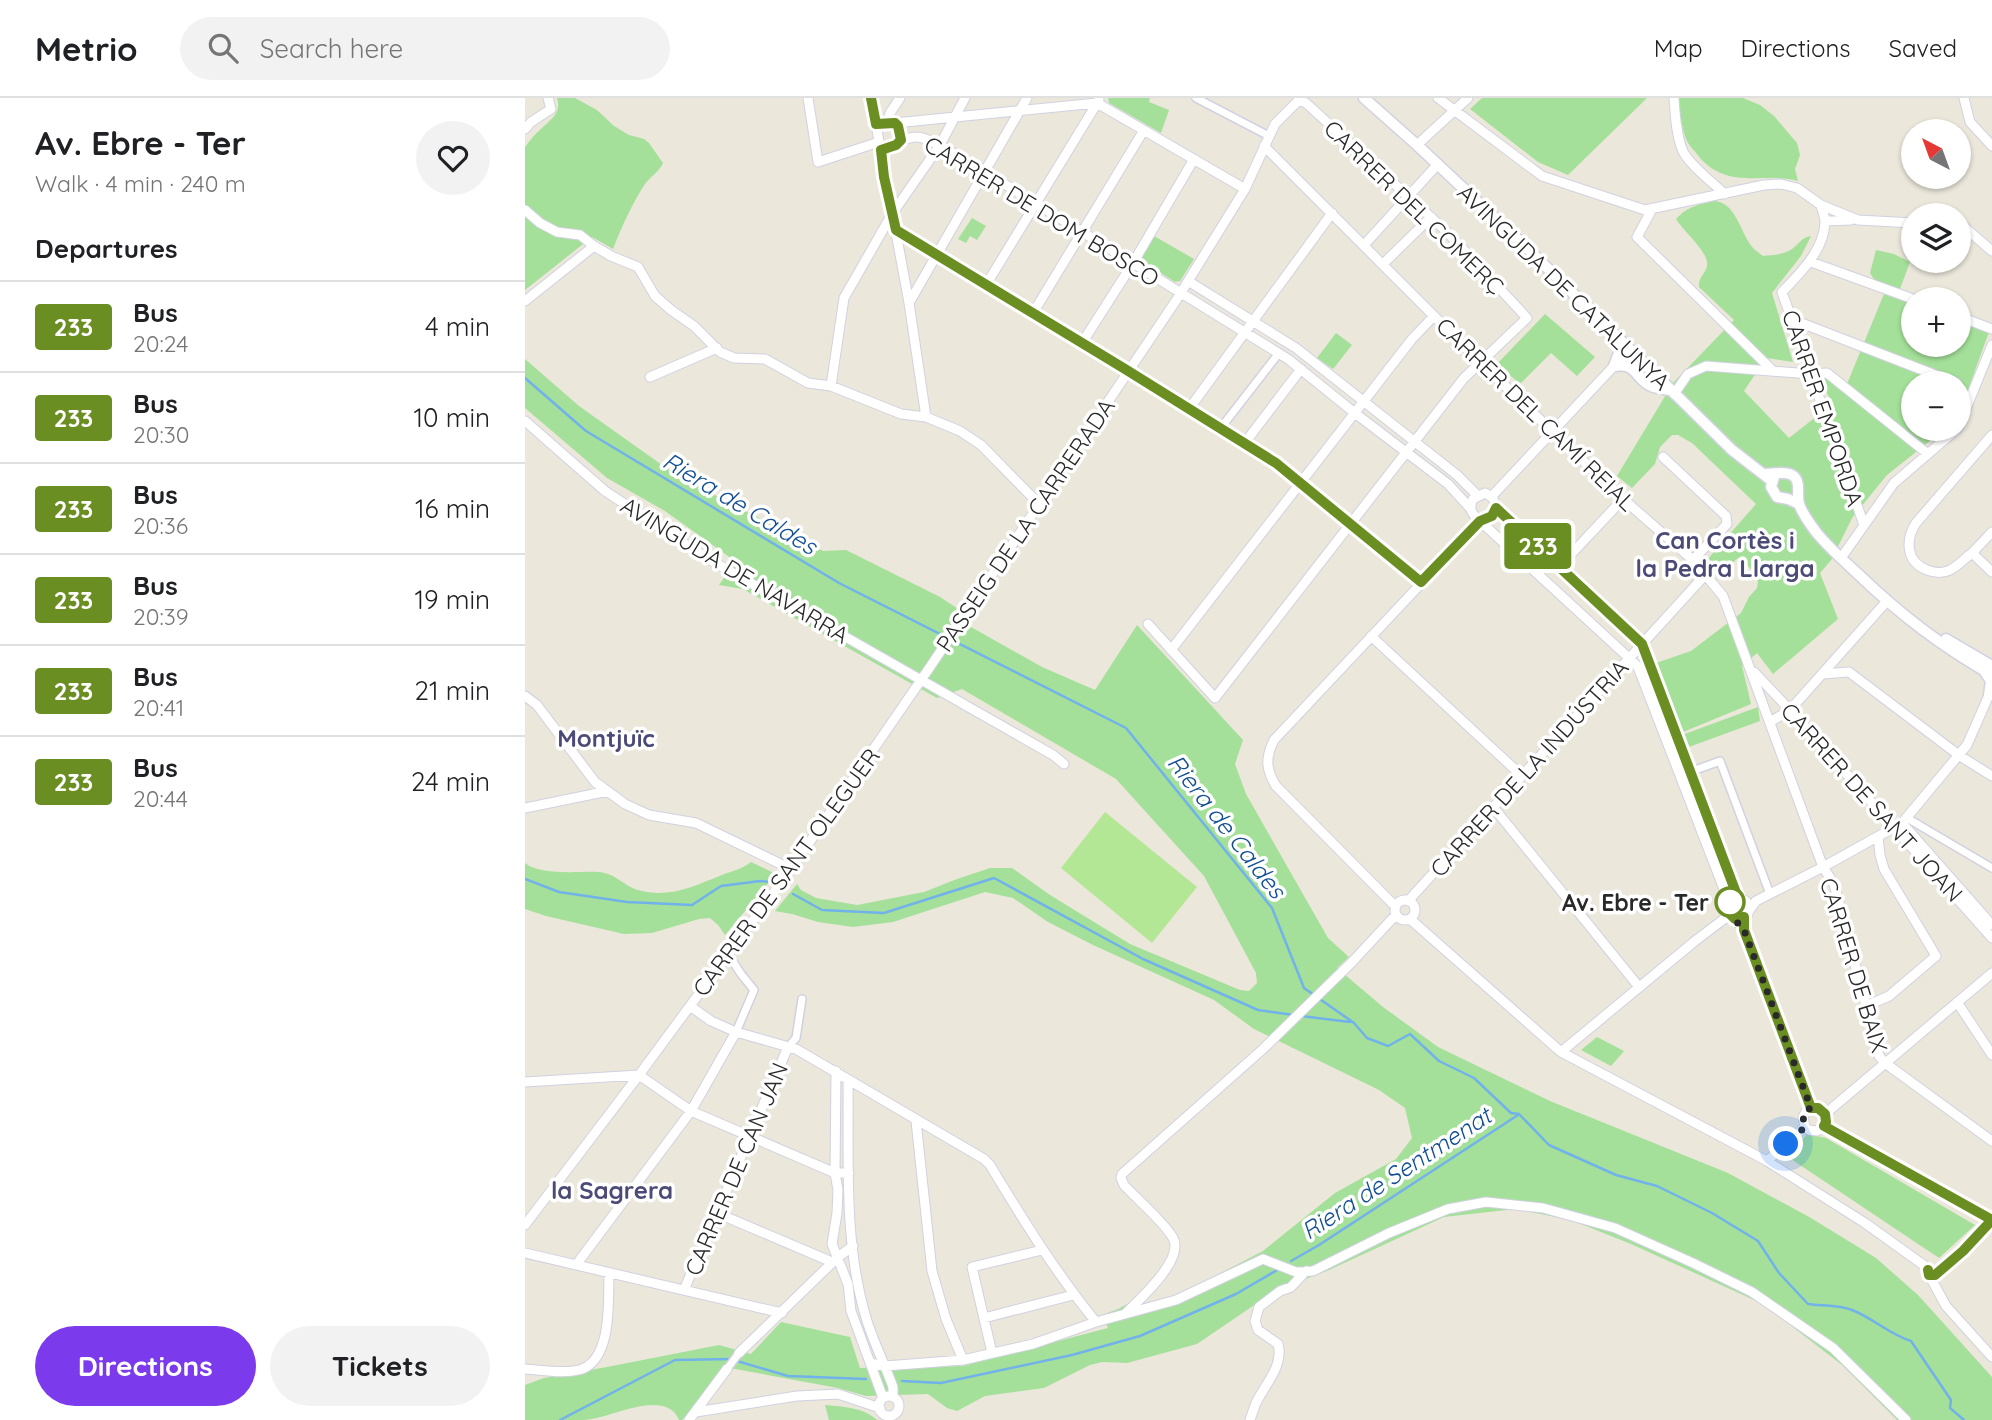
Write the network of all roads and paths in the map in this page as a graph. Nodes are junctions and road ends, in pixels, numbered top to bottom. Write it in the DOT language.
graph roads {
  1 [pos="548,98"];
  2 [pos="808,98"];
  3 [pos="871,98"];
  4 [pos="900,98"];
  5 [pos="965,98"];
  6 [pos="1027,98"];
  7 [pos="1196,98"];
  8 [pos="1299,98"];
  9 [pos="1364,98"];
  10 [pos="1438,98"];
  11 [pos="1468,98"];
  12 [pos="1674,98"];
  13 [pos="1964,98"];
  14 [pos="1098,100"];
  15 [pos="1020,110"];
  16 [pos="1453,110"];
  17 [pos="954,117"];
  18 [pos="891,123"];
  19 [pos="876,124"];
  20 [pos="525,129"];
  21 [pos="1144,130"];
  22 [pos="901,140"];
  23 [pos="1266,141"];
  24 [pos="940,145"];
  25 [pos="1417,145"];
  26 [pos="880,146"];
  27 [pos="1992,146"];
  28 [pos="1194,159"];
  29 [pos="1437,164"];
  30 [pos="985,172"];
  31 [pos="1245,189"];
  32 [pos="1725,194"];
  33 [pos="1408,195"];
  34 [pos="1036,204"];
  35 [pos="1821,205"];
  36 [pos="1652,209"];
  37 [pos="525,210"];
  38 [pos="1332,213"];
  39 [pos="892,214"];
  40 [pos="1431,217"];
  41 [pos="1858,220"];
  42 [pos="1825,221"];
  43 [pos="1901,222"];
  44 [pos="896,230"];
  45 [pos="1082,233"];
  46 [pos="1971,233"];
  47 [pos="1364,245"];
  48 [pos="594,246"];
  49 [pos="1992,251"];
  50 [pos="936,254"];
  51 [pos="1811,262"];
  52 [pos="1133,263"];
  53 [pos="1383,264"];
  54 [pos="1188,281"];
  55 [pos="986,285"];
  56 [pos="1180,293"];
  57 [pos="1901,295"];
  58 [pos="525,301"];
  59 [pos="909,303"];
  60 [pos="1033,313"];
  61 [pos="1434,316"];
  62 [pos="1791,319"];
  63 [pos="1971,321"];
  64 [pos="1252,322"];
  65 [pos="1992,329"];
  66 [pos="1244,332"];
  67 [pos="1614,335"];
  68 [pos="1082,343"];
  69 [pos="1992,345"];
  70 [pos="717,348"];
  71 [pos="1629,350"];
  72 [pos="1279,353"];
  73 [pos="1480,362"];
  74 [pos="1614,366"];
  75 [pos="1301,369"];
  76 [pos="1129,371"];
  77 [pos="1773,371"];
  78 [pos="1924,371"];
  79 [pos="1811,374"];
  80 [pos="650,377"];
  81 [pos="831,386"];
  82 [pos="1973,390"];
  83 [pos="1673,393"];
  84 [pos="1971,395"];
  85 [pos="1364,402"];
  86 [pos="1189,409"];
  87 [pos="1356,414"];
  88 [pos="926,417"];
  89 [pos="525,421"];
  90 [pos="1220,429"];
  91 [pos="1552,431"];
  92 [pos="1992,435"];
  93 [pos="1943,441"];
  94 [pos="1415,443"];
  95 [pos="1244,444"];
  96 [pos="1407,453"];
  97 [pos="1928,454"];
  98 [pos="1663,457"];
  99 [pos="1772,477"];
  100 [pos="1301,484"];
  101 [pos="1477,495"];
  102 [pos="1492,496"];
  103 [pos="1623,499"];
  104 [pos="1795,499"];
  105 [pos="1039,504"];
  106 [pos="1470,508"];
  107 [pos="1496,508"];
  108 [pos="1480,521"];
  109 [pos="1351,525"];
  110 [pos="1864,526"];
  111 [pos="1992,532"];
  112 [pos="1972,552"];
  113 [pos="1841,558"];
  114 [pos="1693,560"];
  115 [pos="1560,566"];
  116 [pos="1992,572"];
  117 [pos="1706,575"];
  118 [pos="1421,582"];
  119 [pos="1887,601"];
  120 [pos="1148,624"];
  121 [pos="1917,626"];
  122 [pos="1371,636"];
  123 [pos="1642,644"];
  124 [pos="1171,650"];
  125 [pos="1629,658"];
  126 [pos="930,667"];
  127 [pos="1750,668"];
  128 [pos="1990,671"];
  129 [pos="1823,674"];
  130 [pos="921,680"];
  131 [pos="1990,693"];
  132 [pos="525,696"];
  133 [pos="1790,710"];
  134 [pos="1770,722"];
  135 [pos="1960,756"];
  136 [pos="1064,764"];
  137 [pos="1690,772"];
  138 [pos="1522,776"];
  139 [pos="1992,776"];
  140 [pos="608,791"];
  141 [pos="1493,807"];
  142 [pos="525,808"];
  143 [pos="1901,823"];
  144 [pos="1878,837"];
  145 [pos="1823,867"];
  146 [pos="1992,868"];
  147 [pos="791,869"];
  148 [pos="1770,894"];
  149 [pos="1408,901"];
  150 [pos="1395,906"];
  151 [pos="1736,911"];
  152 [pos="1397,916"];
  153 [pos="1410,919"];
  154 [pos="1992,925"];
  155 [pos="1992,938"];
  156 [pos="728,954"];
  157 [pos="1992,973"];
  158 [pos="1639,987"];
  159 [pos="802,999"];
  160 [pos="1957,1002"];
  161 [pos="690,1006"];
  162 [pos="1866,1006"];
  163 [pos="736,1032"];
  164 [pos="788,1047"];
  165 [pos="1561,1052"];
  166 [pos="1992,1055"];
  167 [pos="1885,1063"];
  168 [pos="836,1071"];
  169 [pos="639,1075"];
  170 [pos="848,1080"];
  171 [pos="525,1083"];
  172 [pos="1811,1108"];
  173 [pos="691,1111"];
  174 [pos="1825,1114"];
  175 [pos="916,1121"];
  176 [pos="1824,1126"];
  177 [pos="1805,1127"];
  178 [pos="751,1136"];
  179 [pos="1992,1141"];
  180 [pos="1767,1161"];
  181 [pos="849,1172"];
  182 [pos="835,1173"];
  183 [pos="717,1213"];
  184 [pos="1992,1220"];
  185 [pos="525,1225"];
  186 [pos="853,1246"];
  187 [pos="1042,1250"];
  188 [pos="525,1252"];
  189 [pos="835,1260"];
  190 [pos="576,1265"];
  191 [pos="1305,1272"];
  192 [pos="1932,1272"];
  193 [pos="609,1273"];
  194 [pos="684,1290"];
  195 [pos="1073,1295"];
  196 [pos="782,1312"];
  197 [pos="1125,1314"];
  198 [pos="984,1318"];
  199 [pos="1096,1322"];
  200 [pos="739,1353"];
  201 [pos="992,1353"];
  202 [pos="1992,1357"];
  203 [pos="963,1360"];
  204 [pos="870,1363"];
  205 [pos="885,1366"];
  206 [pos="525,1369"];
  207 [pos="727,1369"];
  208 [pos="886,1407"];
  209 [pos="899,1408"];
  210 [pos="692,1416"];
  211 [pos="902,1420"];
  212 [pos="1250,1420"];
  213 [pos="1906,1420"];
  1 -- 20 [label="street"];
  2 -- 26 [label="street"];
  3 -- 19 [label="street"];
  4 -- 18 [label="street"];
  5 -- 17 [label="street"];
  6 -- 15 [label="street"];
  7 -- 23 [label="street, CARRER DEL CAMÍ REIAL"];
  8 -- 23 [label="street, PASSEIG DE LA CARRERADA"];
  8 -- 33 [label="street, CARRER DEL COMERÇ"];
  9 -- 25 [label="street, AVINGUDA DE CATALUNYA"];
  10 -- 16 [label="street"];
  11 -- 16 [label="street"];
  12 -- 32 [label="street"];
  13 -- 27 [label="street"];
  14 -- 15 [label="street"];
  14 -- 21 [label="street"];
  14 -- 34 [label="street"];
  15 -- 17 [label="street"];
  15 -- 30 [label="street"];
  16 -- 25 [label="street"];
  16 -- 36 [label="street"];
  17 -- 18 [label="street"];
  17 -- 24 [label="street"];
  18 -- 19 [label="street"];
  18 -- 22 [label="street"];
  19 -- 26 [label="street"];
  21 -- 28 [label="street"];
  21 -- 45 [label="street"];
  22 -- 24 [label="street, CARRER DE DOM BOSCO"];
  22 -- 26 [label="street"];
  23 -- 31 [label="street, PASSEIG DE LA CARRERADA"];
  23 -- 38 [label="street, CARRER DEL CAMÍ REIAL"];
  24 -- 30 [label="street, CARRER DE DOM BOSCO"];
  24 -- 39 [label="street"];
  25 -- 29 [label="street, AVINGUDA DE CATALUNYA"];
  26 -- 39 [label="street"];
  28 -- 31 [label="street"];
  28 -- 52 [label="street"];
  29 -- 33 [label="street"];
  29 -- 67 [label="street, AVINGUDA DE CATALUNYA"];
  30 -- 34 [label="street, CARRER DE DOM BOSCO"];
  30 -- 50 [label="street"];
  31 -- 54 [label="street, PASSEIG DE LA CARRERADA"];
  32 -- 35 [label="street"];
  32 -- 36 [label="street"];
  33 -- 40 [label="street, CARRER DEL COMERÇ"];
  33 -- 47 [label="street"];
  34 -- 45 [label="street, CARRER DE DOM BOSCO"];
  34 -- 55 [label="street"];
  35 -- 41 [label="street"];
  35 -- 42 [label="street"];
  36 -- 77 [label="street"];
  37 -- 48 [label="street"];
  38 -- 47 [label="street, CARRER DEL CAMÍ REIAL"];
  38 -- 64 [label="street"];
  39 -- 44 [label="street"];
  39 -- 81 [label="street"];
  40 -- 53 [label="street"];
  40 -- 73 [label="street, CARRER DEL COMERÇ"];
  41 -- 42 [label="street"];
  41 -- 43 [label="street"];
  42 -- 51 [label="street, CARRER EMPORDA"];
  44 -- 50 [label="street"];
  44 -- 59 [label="street"];
  45 -- 52 [label="street, CARRER DE DOM BOSCO"];
  45 -- 60 [label="street"];
  46 -- 49 [label="street"];
  47 -- 53 [label="street, CARRER DEL CAMÍ REIAL"];
  48 -- 58 [label="street"];
  48 -- 70 [label="street"];
  50 -- 55 [label="street"];
  50 -- 59 [label="street"];
  51 -- 57 [label="street"];
  51 -- 62 [label="street, CARRER EMPORDA"];
  52 -- 56 [label="street, CARRER DE DOM BOSCO"];
  52 -- 68 [label="street"];
  53 -- 61 [label="street, CARRER DEL CAMÍ REIAL"];
  54 -- 56 [label="street, PASSEIG DE LA CARRERADA"];
  54 -- 64 [label="street"];
  55 -- 60 [label="street"];
  56 -- 66 [label="street, CARRER DE DOM BOSCO"];
  56 -- 76 [label="street, PASSEIG DE LA CARRERADA"];
  59 -- 88 [label="street"];
  60 -- 68 [label="street"];
  61 -- 73 [label="street, CARRER DEL CAMÍ REIAL"];
  61 -- 85 [label="street"];
  62 -- 78 [label="street"];
  62 -- 79 [label="street, CARRER EMPORDA"];
  63 -- 65 [label="street"];
  64 -- 66 [label="street"];
  64 -- 85 [label="street"];
  66 -- 72 [label="street, CARRER DE DOM BOSCO"];
  66 -- 86 [label="street"];
  67 -- 71 [label="street, AVINGUDA DE CATALUNYA"];
  67 -- 74 [label="street"];
  68 -- 76 [label="street"];
  69 -- 82 [label="street"];
  70 -- 80 [label="street"];
  70 -- 81 [label="street"];
  71 -- 74 [label="street"];
  71 -- 83 [label="street, AVINGUDA DE CATALUNYA"];
  72 -- 75 [label="street, CARRER DE DOM BOSCO"];
  72 -- 90 [label="street"];
  73 -- 91 [label="street, CARRER DEL CAMÍ REIAL"];
  73 -- 94 [label="street"];
  74 -- 83 [label="street"];
  74 -- 91 [label="street"];
  75 -- 87 [label="street, CARRER DE DOM BOSCO"];
  75 -- 95 [label="street"];
  76 -- 86 [label="street"];
  76 -- 105 [label="street, PASSEIG DE LA CARRERADA"];
  77 -- 79 [label="street"];
  77 -- 83 [label="street"];
  79 -- 97 [label="street"];
  79 -- 110 [label="street, CARRER EMPORDA"];
  81 -- 88 [label="street"];
  82 -- 84 [label="street"];
  83 -- 99 [label="street, AVINGUDA DE CATALUNYA"];
  85 -- 87 [label="street"];
  85 -- 94 [label="street"];
  86 -- 90 [label="street"];
  87 -- 96 [label="street, CARRER DE DOM BOSCO"];
  87 -- 100 [label="street"];
  88 -- 105 [label="street"];
  89 -- 130 [label="street, AVINGUDA DE NAVARRA"];
  90 -- 95 [label="street"];
  91 -- 102 [label="street"];
  91 -- 103 [label="street, CARRER DEL CAMÍ REIAL"];
  92 -- 112 [label="street"];
  93 -- 97 [label="street"];
  94 -- 96 [label="street"];
  94 -- 101 [label="street"];
  95 -- 100 [label="street"];
  96 -- 106 [label="street, CARRER DE DOM BOSCO"];
  96 -- 109 [label="street"];
  97 -- 110 [label="street"];
  98 -- 114 [label="street"];
  99 -- 104 [label="street"];
  99 -- 104 [label="street"];
  100 -- 109 [label="street"];
  100 -- 124 [label="street"];
  101 -- 102 [label="street"];
  101 -- 106 [label="street"];
  102 -- 107 [label="street"];
  103 -- 114 [label="street, CARRER DEL CAMÍ REIAL"];
  103 -- 115 [label="street"];
  104 -- 113 [label="street"];
  105 -- 126 [label="street, PASSEIG DE LA CARRERADA"];
  106 -- 108 [label="street"];
  107 -- 108 [label="street"];
  107 -- 115 [label="street"];
  108 -- 118 [label="street"];
  108 -- 125 [label="street"];
  109 -- 118 [label="street"];
  109 -- 124 [label="street"];
  110 -- 113 [label="street"];
  111 -- 112 [label="street"];
  112 -- 116 [label="street"];
  113 -- 119 [label="street"];
  114 -- 117 [label="street, CARRER DEL CAMÍ REIAL"];
  115 -- 123 [label="street"];
  117 -- 123 [label="street, CARRER DE LA INDÚSTRIA"];
  117 -- 127 [label="street, CARRER DEL CAMÍ REIAL"];
  118 -- 122 [label="street"];
  119 -- 121 [label="street"];
  119 -- 129 [label="street"];
  120 -- 124 [label="street"];
  121 -- 128 [label="street"];
  121 -- 128 [label="street"];
  122 -- 138 [label="street"];
  122 -- 150 [label="street"];
  123 -- 125 [label="street, CARRER DE LA INDÚSTRIA"];
  123 -- 137 [label="street"];
  125 -- 138 [label="street, CARRER DE LA INDÚSTRIA"];
  125 -- 151 [label="street"];
  126 -- 130 [label="street, CARRER DE SANT OLEGUER"];
  127 -- 133 [label="street, CARRER DE SANT JOAN"];
  127 -- 134 [label="street, CARRER DEL CAMÍ REIAL"];
  128 -- 131 [label="street"];
  129 -- 133 [label="street"];
  129 -- 135 [label="street"];
  130 -- 136 [label="street, AVINGUDA DE NAVARRA"];
  130 -- 147 [label="street, CARRER DE SANT OLEGUER"];
  131 -- 135 [label="street"];
  132 -- 140 [label="street"];
  133 -- 134 [label="street"];
  133 -- 143 [label="street, CARRER DE SANT JOAN"];
  134 -- 145 [label="street, CARRER DEL CAMÍ REIAL"];
  135 -- 139 [label="street"];
  135 -- 143 [label="street"];
  137 -- 148 [label="street"];
  137 -- 151 [label="street"];
  138 -- 141 [label="street, CARRER DE LA INDÚSTRIA"];
  140 -- 142 [label="street"];
  140 -- 147 [label="street"];
  141 -- 149 [label="street, CARRER DE LA INDÚSTRIA"];
  141 -- 158 [label="street"];
  143 -- 144 [label="street"];
  143 -- 146 [label="street"];
  143 -- 154 [label="street, CARRER DE SANT JOAN"];
  143 -- 155 [label="street, CARRER DE SANT JOAN"];
  144 -- 145 [label="street"];
  144 -- 162 [label="street"];
  145 -- 148 [label="street"];
  145 -- 162 [label="street, CARRER DE BAIX"];
  147 -- 156 [label="street, CARRER DE SANT OLEGUER"];
  148 -- 151 [label="street"];
  149 -- 150 [label="street"];
  149 -- 153 [label="street"];
  150 -- 152 [label="street"];
  151 -- 158 [label="street"];
  151 -- 172 [label="street"];
  152 -- 153 [label="street"];
  152 -- 197 [label="street"];
  153 -- 165 [label="street"];
  156 -- 161 [label="street, CARRER DE SANT OLEGUER"];
  156 -- 163 [label="street"];
  157 -- 160 [label="street"];
  158 -- 165 [label="street"];
  159 -- 164 [label="street"];
  160 -- 166 [label="street"];
  160 -- 167 [label="street"];
  161 -- 163 [label="street"];
  161 -- 169 [label="street, CARRER DE SANT OLEGUER"];
  162 -- 167 [label="street, CARRER DE BAIX"];
  163 -- 164 [label="street"];
  163 -- 173 [label="street"];
  164 -- 168 [label="street"];
  164 -- 178 [label="street, CARRER DE CAN JAN"];
  165 -- 180 [label="street"];
  167 -- 174 [label="street"];
  167 -- 179 [label="street"];
  168 -- 170 [label="street"];
  168 -- 182 [label="street"];
  169 -- 171 [label="street"];
  169 -- 173 [label="street"];
  169 -- 185 [label="street, CARRER DE SANT OLEGUER"];
  170 -- 175 [label="street"];
  170 -- 181 [label="street"];
  172 -- 174 [label="street"];
  172 -- 177 [label="street"];
  173 -- 178 [label="street"];
  173 -- 190 [label="street"];
  174 -- 176 [label="street"];
  175 -- 187 [label="street"];
  175 -- 203 [label="street"];
  176 -- 177 [label="street"];
  176 -- 184 [label="street"];
  177 -- 180 [label="street"];
  178 -- 182 [label="street"];
  178 -- 183 [label="street, CARRER DE CAN JAN"];
  180 -- 192 [label="street"];
  181 -- 182 [label="street"];
  181 -- 186 [label="street"];
  182 -- 189 [label="street"];
  183 -- 189 [label="street"];
  183 -- 194 [label="street, CARRER DE CAN JAN"];
  184 -- 192 [label="street"];
  186 -- 189 [label="street"];
  186 -- 205 [label="street"];
  187 -- 195 [label="street"];
  187 -- 198 [label="street"];
  188 -- 190 [label="street"];
  189 -- 196 [label="street"];
  189 -- 204 [label="street"];
  190 -- 193 [label="street"];
  191 -- 197 [label="street"];
  191 -- 212 [label="street"];
  191 -- 213 [label="street"];
  192 -- 202 [label="street"];
  193 -- 194 [label="street"];
  193 -- 206 [label="street"];
  194 -- 196 [label="street"];
  195 -- 198 [label="street"];
  195 -- 199 [label="street"];
  196 -- 200 [label="street"];
  197 -- 199 [label="street"];
  198 -- 201 [label="street"];
  199 -- 201 [label="street"];
  200 -- 207 [label="street"];
  201 -- 203 [label="street"];
  203 -- 205 [label="street"];
  204 -- 205 [label="street"];
  204 -- 208 [label="street"];
  205 -- 208 [label="street"];
  207 -- 210 [label="street"];
  208 -- 209 [label="street"];
  208 -- 209 [label="street"];
  208 -- 210 [label="street"];
  209 -- 211 [label="street"];
}
